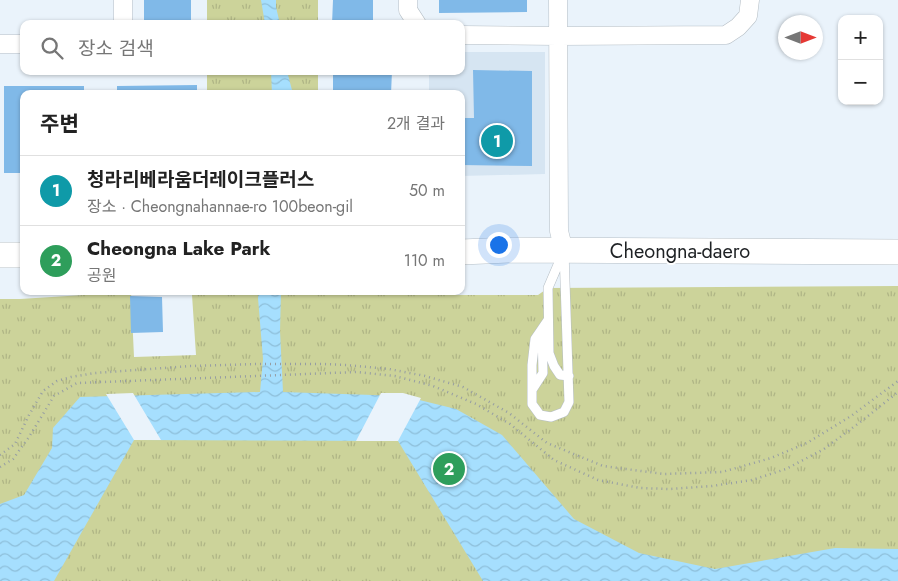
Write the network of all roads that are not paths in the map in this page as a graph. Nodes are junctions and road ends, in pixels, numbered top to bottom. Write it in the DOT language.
graph roads {
  1 [pos="123,0"];
  2 [pos="408,0"];
  3 [pos="558,0"];
  4 [pos="750,0"];
  5 [pos="123,20"];
  6 [pos="414,20"];
  7 [pos="465,35"];
  8 [pos="558,36"];
  9 [pos="0,44"];
  10 [pos="20,44"];
  11 [pos="564,251"];
  12 [pos="465,252"];
  13 [pos="898,252"];
  14 [pos="0,255"];
  15 [pos="20,255"];
  16 [pos="548,320"];
  17 [pos="569,376"];
  1 -- 5 [label="street"];
  2 -- 6 [label="street"];
  3 -- 8 [label="street"];
  4 -- 8 [label="street"];
  7 -- 8 [label="street"];
  8 -- 11 [label="street"];
  9 -- 10 [label="street"];
  11 -- 12 [label="main road, Cheongna-daero"];
  11 -- 13 [label="main road, Cheongna-daero"];
  11 -- 16 [label="lane"];
  11 -- 17 [label="lane"];
  14 -- 15 [label="main road"];
  16 -- 17 [label="lane"];
  16 -- 17 [label="lane"];
}
